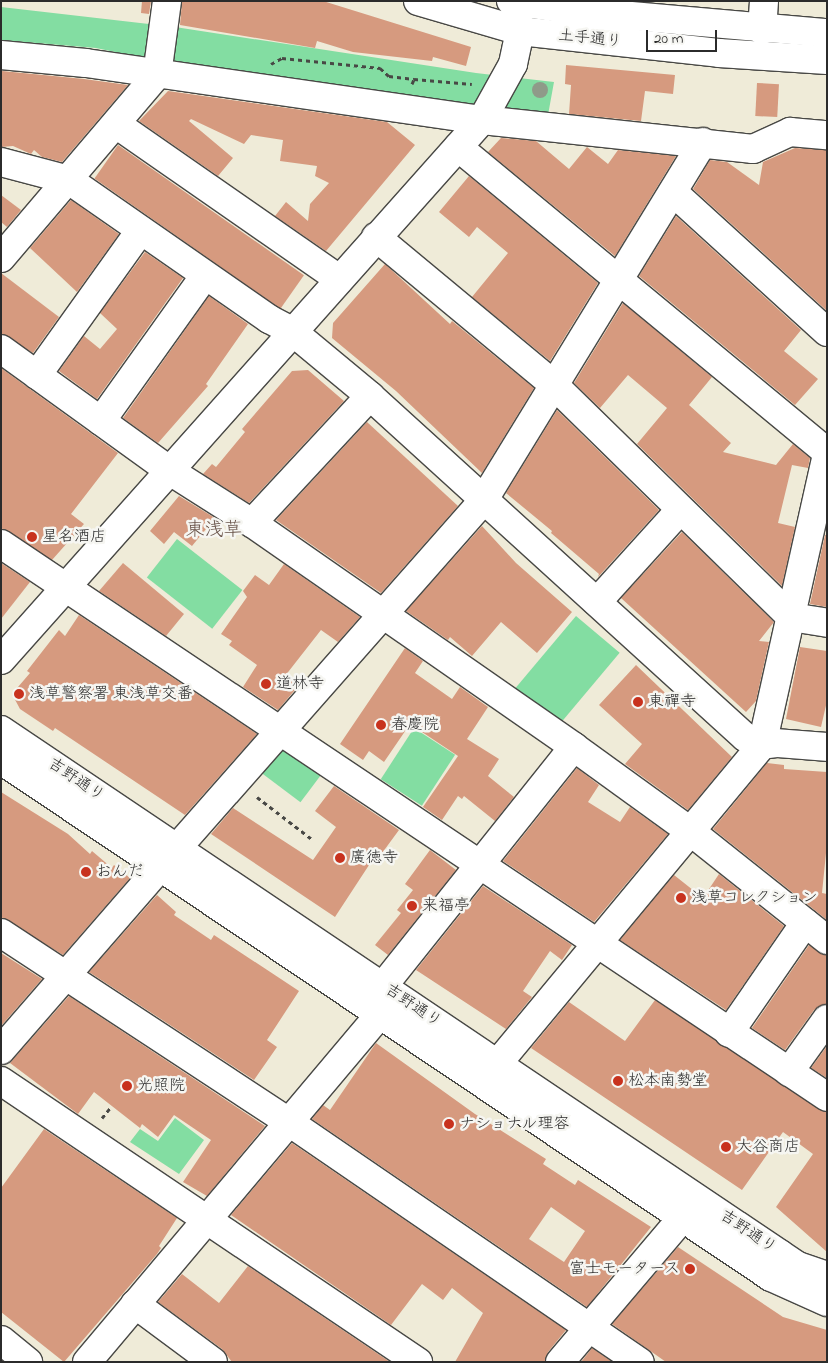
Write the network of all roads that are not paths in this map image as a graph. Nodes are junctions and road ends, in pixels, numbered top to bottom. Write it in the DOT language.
graph roads {
  1 [pos="167,1"];
  2 [pos="418,1"];
  3 [pos="764,1"];
  4 [pos="513,2"];
  5 [pos="762,30"];
  6 [pos="520,31"];
  7 [pos="827,33"];
  8 [pos="1,55"];
  9 [pos="827,60"];
  10 [pos="157,75"];
  11 [pos="482,120"];
  12 [pos="116,124"];
  13 [pos="827,135"];
  14 [pos="703,142"];
  15 [pos="458,146"];
  16 [pos="1,162"];
  17 [pos="69,180"];
  18 [pos="673,192"];
  19 [pos="141,230"];
  20 [pos="376,237"];
  21 [pos="1,258"];
  22 [pos="205,275"];
  23 [pos="339,279"];
  24 [pos="619,279"];
  25 [pos="293,332"];
  26 [pos="827,332"];
  27 [pos="1,349"];
  28 [pos="37,374"];
  29 [pos="554,385"];
  30 [pos="370,396"];
  31 [pos="101,421"];
  32 [pos="827,454"];
  33 [pos="170,471"];
  34 [pos="483,500"];
  35 [pos="821,509"];
  36 [pos="680,510"];
  37 [pos="252,523"];
  38 [pos="1,544"];
  39 [pos="66,587"];
  40 [pos="597,602"];
  41 [pos="381,614"];
  42 [pos="791,617"];
  43 [pos="827,623"];
  44 [pos="1,660"];
  45 [pos="1,730"];
  46 [pos="282,731"];
  47 [pos="762,745"];
  48 [pos="574,746"];
  49 [pos="827,747"];
  50 [pos="1,760"];
  51 [pos="690,831"];
  52 [pos="169,857"];
  53 [pos="479,863"];
  54 [pos="805,923"];
  55 [pos="1,933"];
  56 [pos="827,940"];
  57 [pos="594,944"];
  58 [pos="66,976"];
  59 [pos="383,986"];
  60 [pos="380,1014"];
  61 [pos="827,1019"];
  62 [pos="729,1033"];
  63 [pos="1,1050"];
  64 [pos="498,1063"];
  65 [pos="789,1072"];
  66 [pos="1,1082"];
  67 [pos="827,1097"];
  68 [pos="289,1122"];
  69 [pos="682,1218"];
  70 [pos="206,1219"];
  71 [pos="824,1270"];
  72 [pos="827,1302"];
  73 [pos="135,1304"];
  74 [pos="589,1329"];
  75 [pos="1,1340"];
  76 [pos="28,1362"];
  77 [pos="87,1362"];
  78 [pos="213,1362"];
  79 [pos="418,1362"];
  80 [pos="560,1362"];
  81 [pos="640,1362"];
  1 -- 10 [label="street"];
  2 -- 6 [label="street, 土手通り"];
  3 -- 5 [label="street"];
  4 -- 5 [label="street, 土手通り"];
  4 -- 6 [label="street"];
  5 -- 7 [label="street, 土手通り"];
  6 -- 9 [label="street, 土手通り"];
  6 -- 11 [label="street"];
  8 -- 10 [label="street"];
  10 -- 11 [label="street"];
  10 -- 12 [label="street"];
  11 -- 14 [label="street"];
  11 -- 15 [label="street"];
  12 -- 17 [label="street"];
  12 -- 23 [label="street"];
  13 -- 14 [label="street"];
  14 -- 18 [label="street"];
  15 -- 20 [label="street"];
  15 -- 24 [label="street"];
  16 -- 17 [label="street"];
  17 -- 19 [label="street"];
  17 -- 21 [label="street"];
  18 -- 24 [label="street"];
  18 -- 26 [label="street"];
  19 -- 22 [label="street"];
  19 -- 28 [label="street"];
  20 -- 23 [label="street"];
  20 -- 29 [label="street"];
  22 -- 25 [label="street"];
  22 -- 31 [label="street"];
  23 -- 25 [label="street"];
  24 -- 29 [label="street"];
  24 -- 32 [label="street"];
  25 -- 30 [label="street"];
  25 -- 33 [label="street"];
  27 -- 28 [label="street"];
  28 -- 31 [label="street"];
  29 -- 34 [label="street"];
  29 -- 36 [label="street"];
  30 -- 34 [label="street"];
  30 -- 37 [label="street"];
  31 -- 33 [label="street"];
  32 -- 35 [label="street"];
  33 -- 37 [label="street"];
  33 -- 39 [label="street"];
  34 -- 40 [label="street"];
  34 -- 41 [label="street"];
  35 -- 42 [label="street"];
  36 -- 40 [label="street"];
  36 -- 42 [label="street"];
  37 -- 41 [label="street"];
  38 -- 39 [label="street"];
  39 -- 44 [label="street"];
  39 -- 46 [label="street"];
  40 -- 47 [label="street"];
  41 -- 46 [label="street"];
  41 -- 48 [label="street"];
  42 -- 43 [label="street"];
  42 -- 47 [label="street"];
  45 -- 52 [label="street, 吉野通り"];
  46 -- 52 [label="street"];
  46 -- 53 [label="street"];
  47 -- 49 [label="street"];
  47 -- 51 [label="street"];
  48 -- 51 [label="street"];
  48 -- 53 [label="street"];
  50 -- 52 [label="street, 吉野通り"];
  51 -- 54 [label="street"];
  51 -- 57 [label="street"];
  52 -- 58 [label="street"];
  52 -- 59 [label="street, 吉野通り"];
  52 -- 60 [label="street, 吉野通り"];
  53 -- 57 [label="street"];
  53 -- 59 [label="street"];
  54 -- 56 [label="street"];
  54 -- 62 [label="street"];
  55 -- 58 [label="street"];
  57 -- 62 [label="street"];
  57 -- 64 [label="street"];
  58 -- 63 [label="street"];
  58 -- 68 [label="street"];
  59 -- 64 [label="street, 吉野通り"];
  60 -- 68 [label="street"];
  60 -- 69 [label="street, 吉野通り"];
  61 -- 65 [label="street"];
  62 -- 65 [label="street"];
  64 -- 71 [label="street, 吉野通り"];
  65 -- 67 [label="street"];
  66 -- 70 [label="street"];
  68 -- 70 [label="street"];
  68 -- 74 [label="street"];
  69 -- 72 [label="street, 吉野通り"];
  69 -- 74 [label="street"];
  70 -- 73 [label="street"];
  70 -- 79 [label="street"];
  73 -- 77 [label="street"];
  73 -- 78 [label="street"];
  74 -- 80 [label="street"];
  74 -- 81 [label="street"];
  75 -- 76 [label="street"];
}
